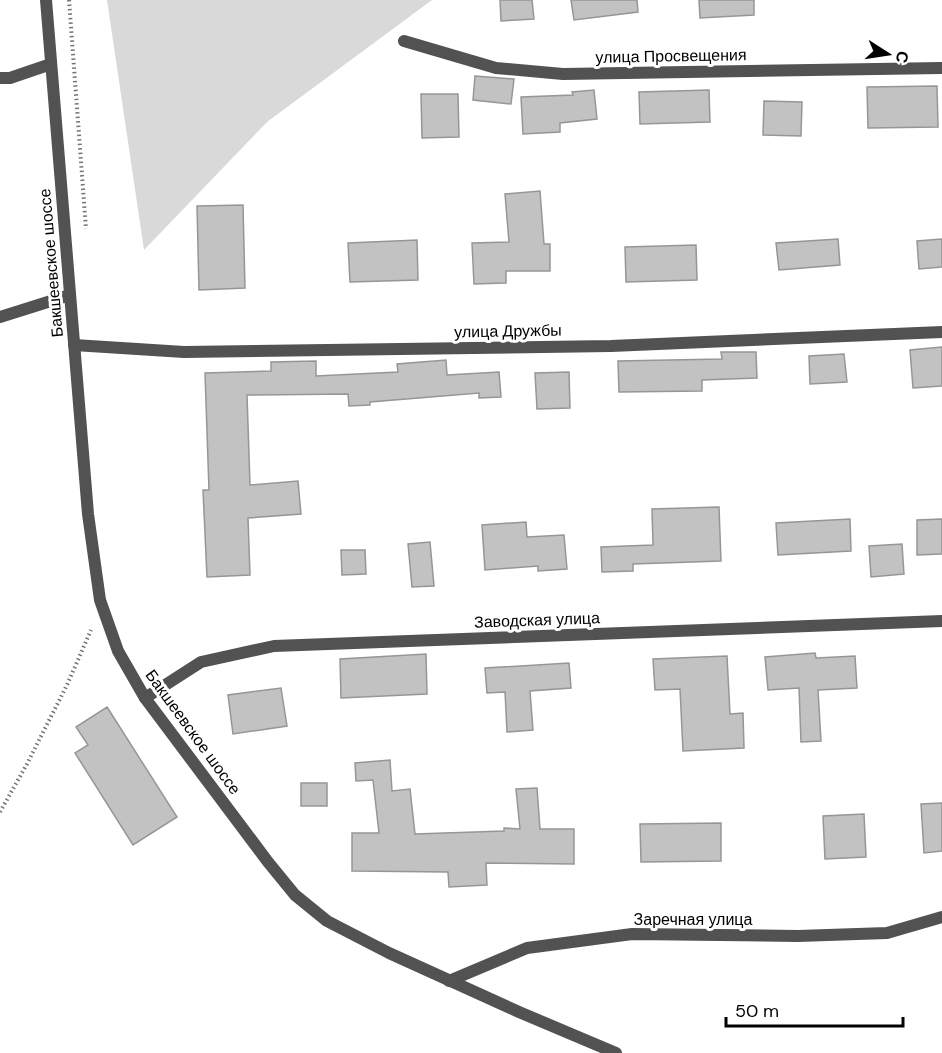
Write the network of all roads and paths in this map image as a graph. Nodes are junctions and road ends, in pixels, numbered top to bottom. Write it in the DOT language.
graph roads {
  1 [pos="46,0"];
  2 [pos="69,0"];
  3 [pos="404,40"];
  4 [pos="51,64"];
  5 [pos="942,68"];
  6 [pos="0,78"];
  7 [pos="86,229"];
  8 [pos="70,295"];
  9 [pos="0,317"];
  10 [pos="942,332"];
  11 [pos="74,345"];
  12 [pos="100,600"];
  13 [pos="942,621"];
  14 [pos="145,698"];
  15 [pos="0,812"];
  16 [pos="942,917"];
  17 [pos="449,981"];
  18 [pos="615,1053"];
  1 -- 4 [label="street, Бакшеевское шоссе"];
  2 -- 7 [label="path"];
  3 -- 5 [label="street, улица Просвещения"];
  4 -- 6 [label="street"];
  4 -- 8 [label="street, Бакшеевское шоссе"];
  8 -- 9 [label="street"];
  8 -- 11 [label="street, Бакшеевское шоссе"];
  10 -- 11 [label="street, улица Дружбы"];
  11 -- 12 [label="street, Бакшеевское шоссе"];
  12 -- 14 [label="street, Бакшеевское шоссе"];
  12 -- 15 [label="path"];
  13 -- 14 [label="street, Заводская улица"];
  14 -- 17 [label="street, Бакшеевское шоссе"];
  16 -- 17 [label="street, Заречная улица"];
  17 -- 18 [label="street, Бакшеевское шоссе"];
}
